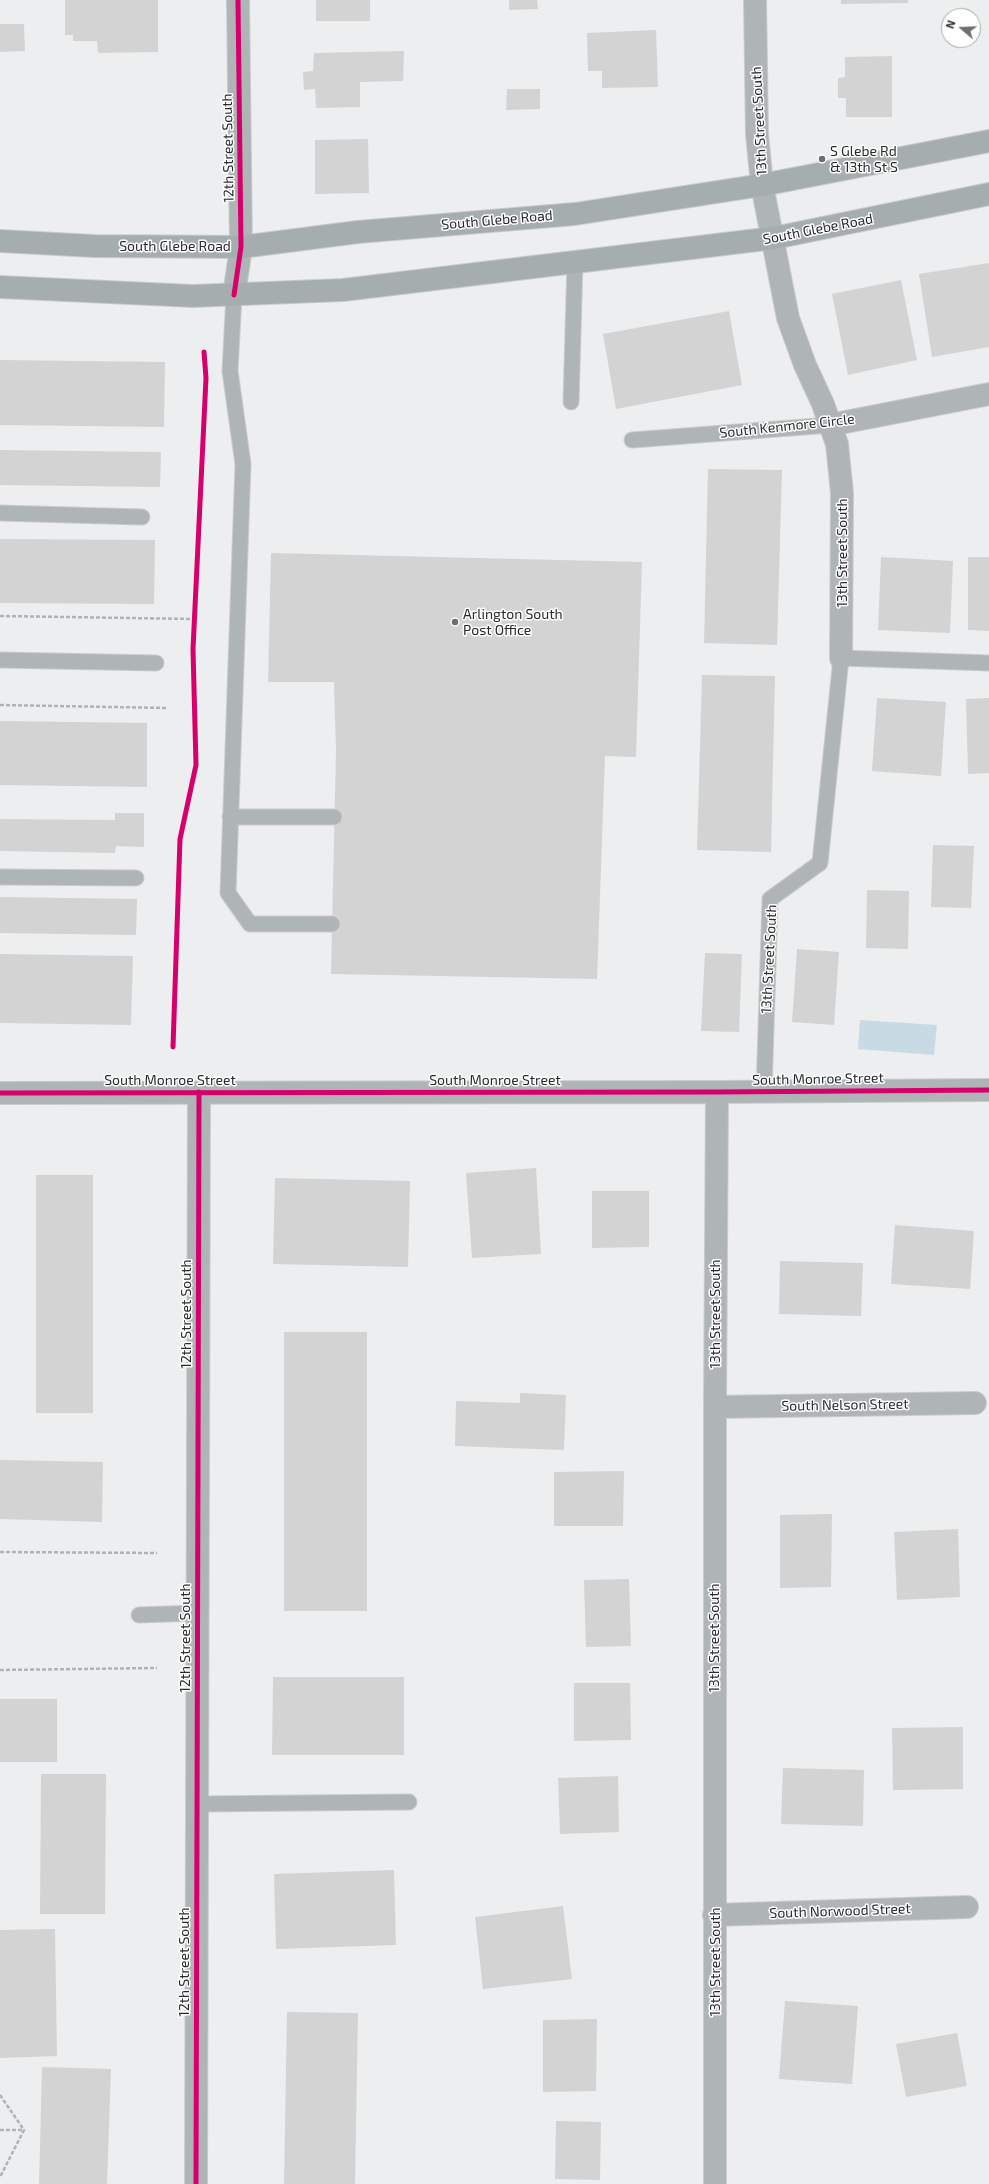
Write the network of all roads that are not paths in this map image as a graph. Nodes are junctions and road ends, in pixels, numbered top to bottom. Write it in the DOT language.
graph roads {
  1 [pos="238,0"];
  2 [pos="755,0"];
  3 [pos="989,141"];
  4 [pos="762,185"];
  5 [pos="989,194"];
  6 [pos="774,238"];
  7 [pos="0,241"];
  8 [pos="241,247"];
  9 [pos="575,262"];
  10 [pos="0,287"];
  11 [pos="234,295"];
  12 [pos="989,394"];
  13 [pos="571,402"];
  14 [pos="830,425"];
  15 [pos="632,440"];
  16 [pos="0,513"];
  17 [pos="142,517"];
  18 [pos="841,658"];
  19 [pos="0,660"];
  20 [pos="156,663"];
  21 [pos="989,663"];
  22 [pos="230,817"];
  23 [pos="334,817"];
  24 [pos="0,877"];
  25 [pos="136,878"];
  26 [pos="332,924"];
  27 [pos="989,1090"];
  28 [pos="199,1092"];
  29 [pos="717,1092"];
  30 [pos="764,1092"];
  31 [pos="0,1093"];
  32 [pos="975,1403"];
  33 [pos="714,1406"];
  34 [pos="197,1613"];
  35 [pos="139,1615"];
  36 [pos="409,1802"];
  37 [pos="197,1804"];
  38 [pos="966,1907"];
  39 [pos="714,1915"];
  40 [pos="196,2184"];
  41 [pos="716,2184"];
  1 -- 8 [label="street, 12th Street South"];
  2 -- 4 [label="street, 13th Street South"];
  3 -- 4 [label="main road, South Glebe Road"];
  4 -- 6 [label="street, 13th Street South"];
  4 -- 8 [label="main road, South Glebe Road"];
  5 -- 6 [label="main road, South Glebe Road"];
  6 -- 9 [label="main road, South Glebe Road"];
  6 -- 14 [label="street, 13th Street South"];
  7 -- 8 [label="main road, South Glebe Road"];
  8 -- 11 [label="street, 12th Street South"];
  9 -- 11 [label="main road, South Glebe Road"];
  9 -- 13 [label="lane"];
  10 -- 11 [label="main road, South Glebe Road"];
  11 -- 22 [label="lane"];
  12 -- 14 [label="street, South Kenmore Circle"];
  14 -- 15 [label="lane, South Kenmore Circle"];
  14 -- 18 [label="street, 13th Street South"];
  16 -- 17 [label="lane"];
  18 -- 21 [label="lane"];
  18 -- 30 [label="lane, 13th Street South"];
  19 -- 20 [label="lane"];
  22 -- 23 [label="lane"];
  22 -- 26 [label="lane"];
  24 -- 25 [label="lane"];
  27 -- 30 [label="street, South Monroe Street"];
  28 -- 29 [label="street, South Monroe Street"];
  28 -- 31 [label="street, South Monroe Street"];
  28 -- 34 [label="street, 12th Street South"];
  29 -- 30 [label="street, South Monroe Street"];
  29 -- 33 [label="street, 13th Street South"];
  32 -- 33 [label="street, South Nelson Street"];
  33 -- 39 [label="street, 13th Street South"];
  34 -- 35 [label="lane"];
  34 -- 37 [label="street, 12th Street South"];
  36 -- 37 [label="lane"];
  37 -- 40 [label="street, 12th Street South"];
  38 -- 39 [label="street, South Norwood Street"];
  39 -- 41 [label="street, 13th Street South"];
}
